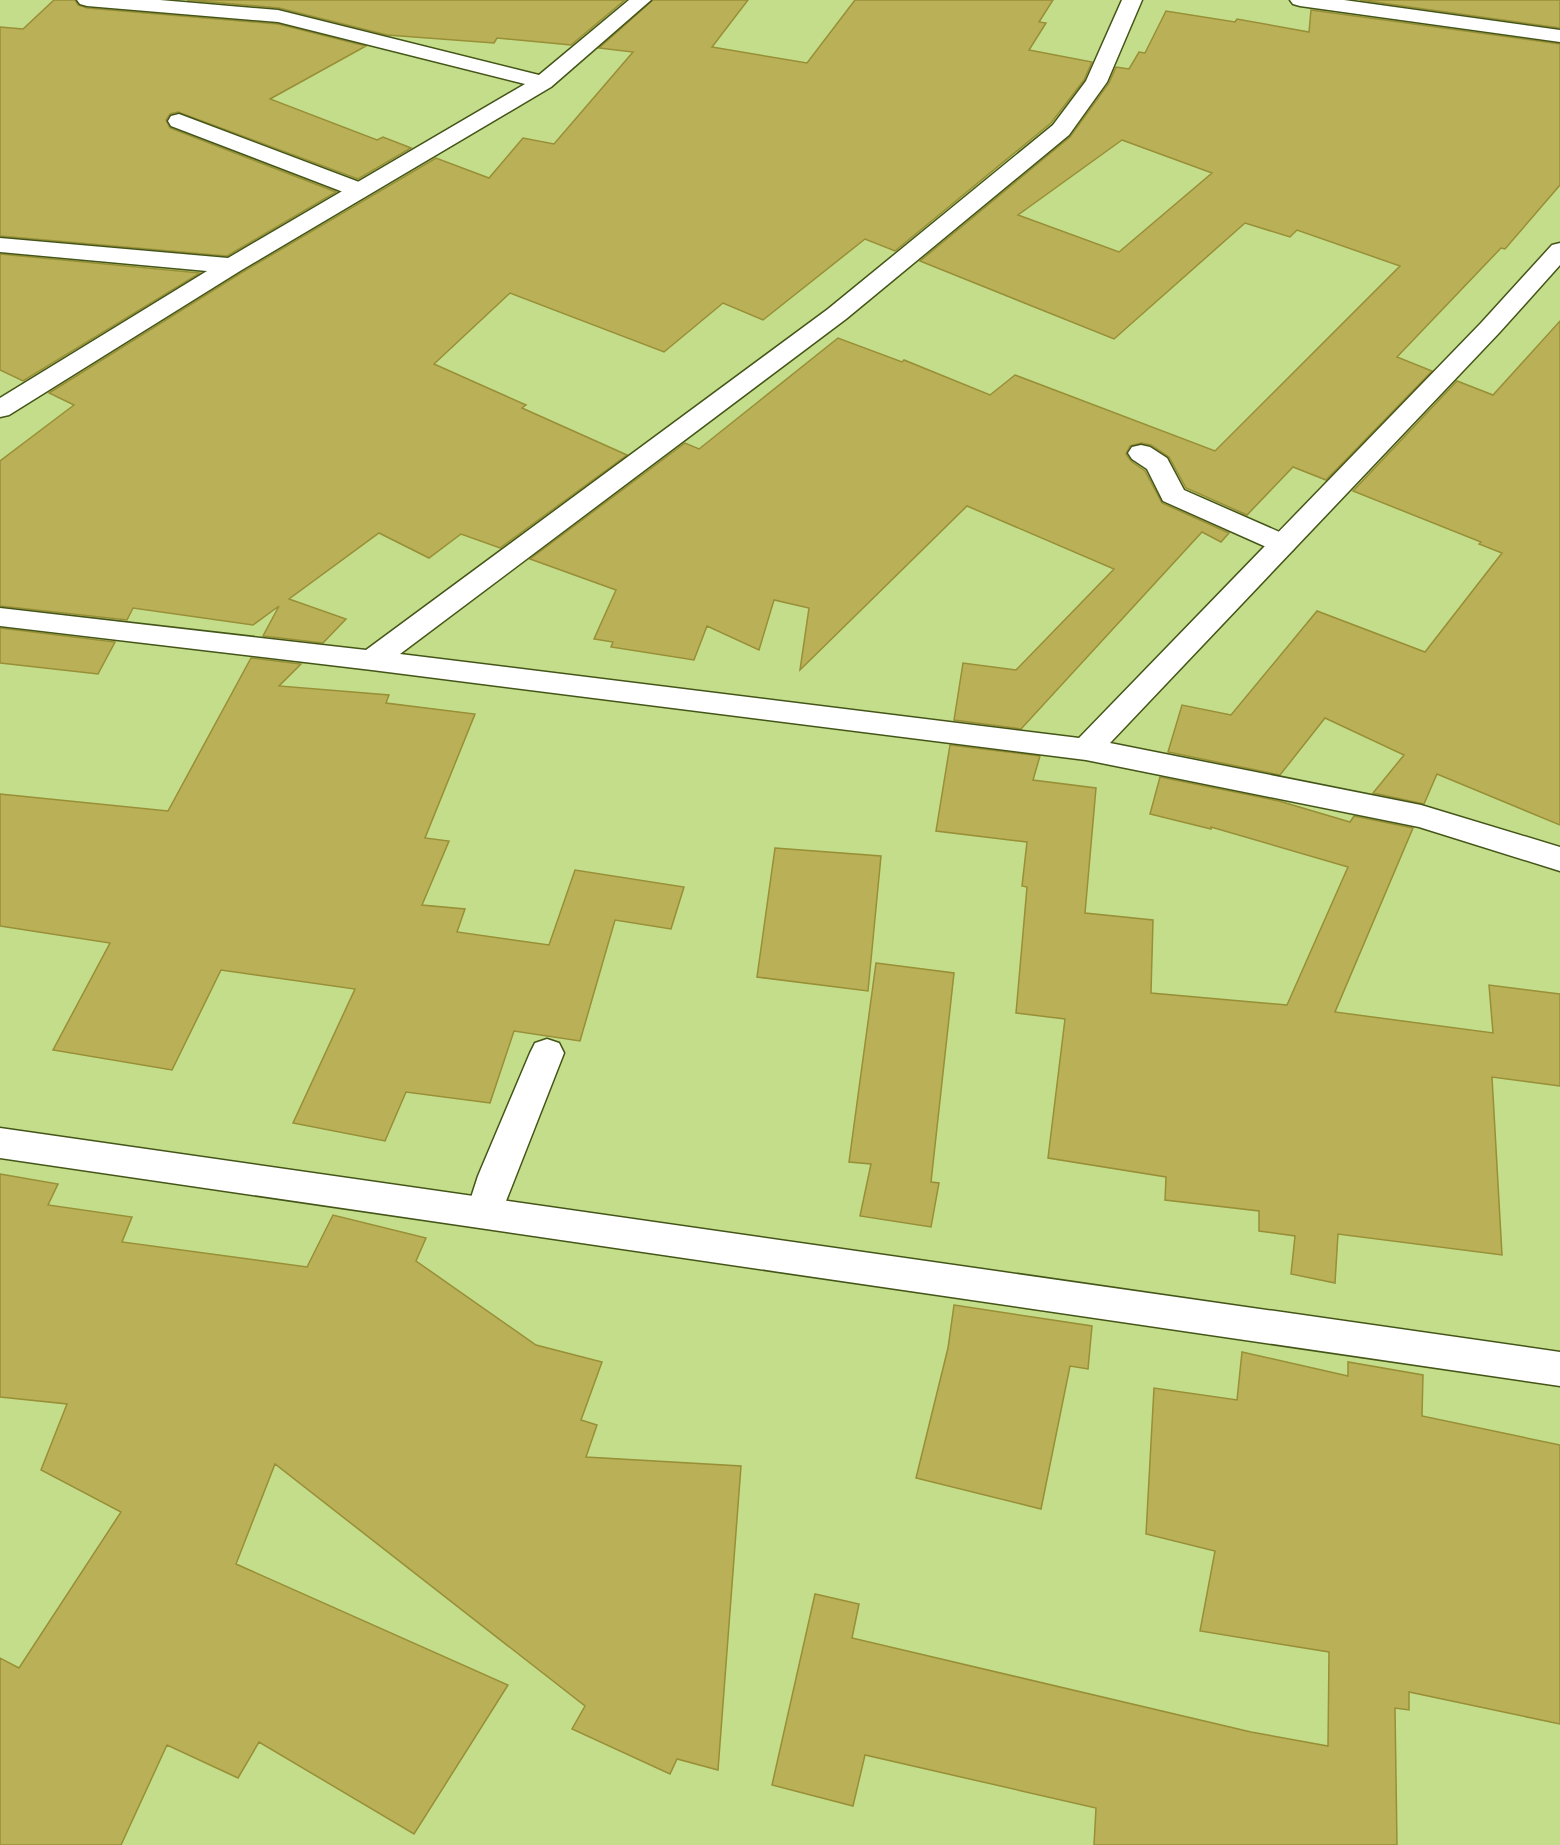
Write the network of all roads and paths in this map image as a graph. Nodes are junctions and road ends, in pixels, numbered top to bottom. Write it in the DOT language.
graph roads {
  1 [pos="87,0"];
  2 [pos="641,0"];
  3 [pos="1132,0"];
  4 [pos="1300,0"];
  5 [pos="1560,36"];
  6 [pos="543,82"];
  7 [pos="179,121"];
  8 [pos="359,190"];
  9 [pos="0,245"];
  10 [pos="1560,249"];
  11 [pos="232,266"];
  12 [pos="0,409"];
  13 [pos="1141,453"];
  14 [pos="1283,544"];
  15 [pos="0,617"];
  16 [pos="372,660"];
  17 [pos="1086,749"];
  18 [pos="1560,859"];
  19 [pos="547,1053"];
  20 [pos="0,1143"];
  21 [pos="484,1214"];
  22 [pos="1560,1369"];
  1 -- 6 [label="street"];
  2 -- 6 [label="street"];
  3 -- 16 [label="street"];
  4 -- 5 [label="street"];
  6 -- 8 [label="street"];
  7 -- 8 [label="street"];
  8 -- 11 [label="street"];
  9 -- 11 [label="street"];
  10 -- 14 [label="street"];
  11 -- 12 [label="street"];
  13 -- 14 [label="street"];
  14 -- 17 [label="street"];
  15 -- 16 [label="street"];
  16 -- 17 [label="street"];
  17 -- 18 [label="street"];
  19 -- 21 [label="street"];
  20 -- 21 [label="street"];
  21 -- 22 [label="street"];
}
